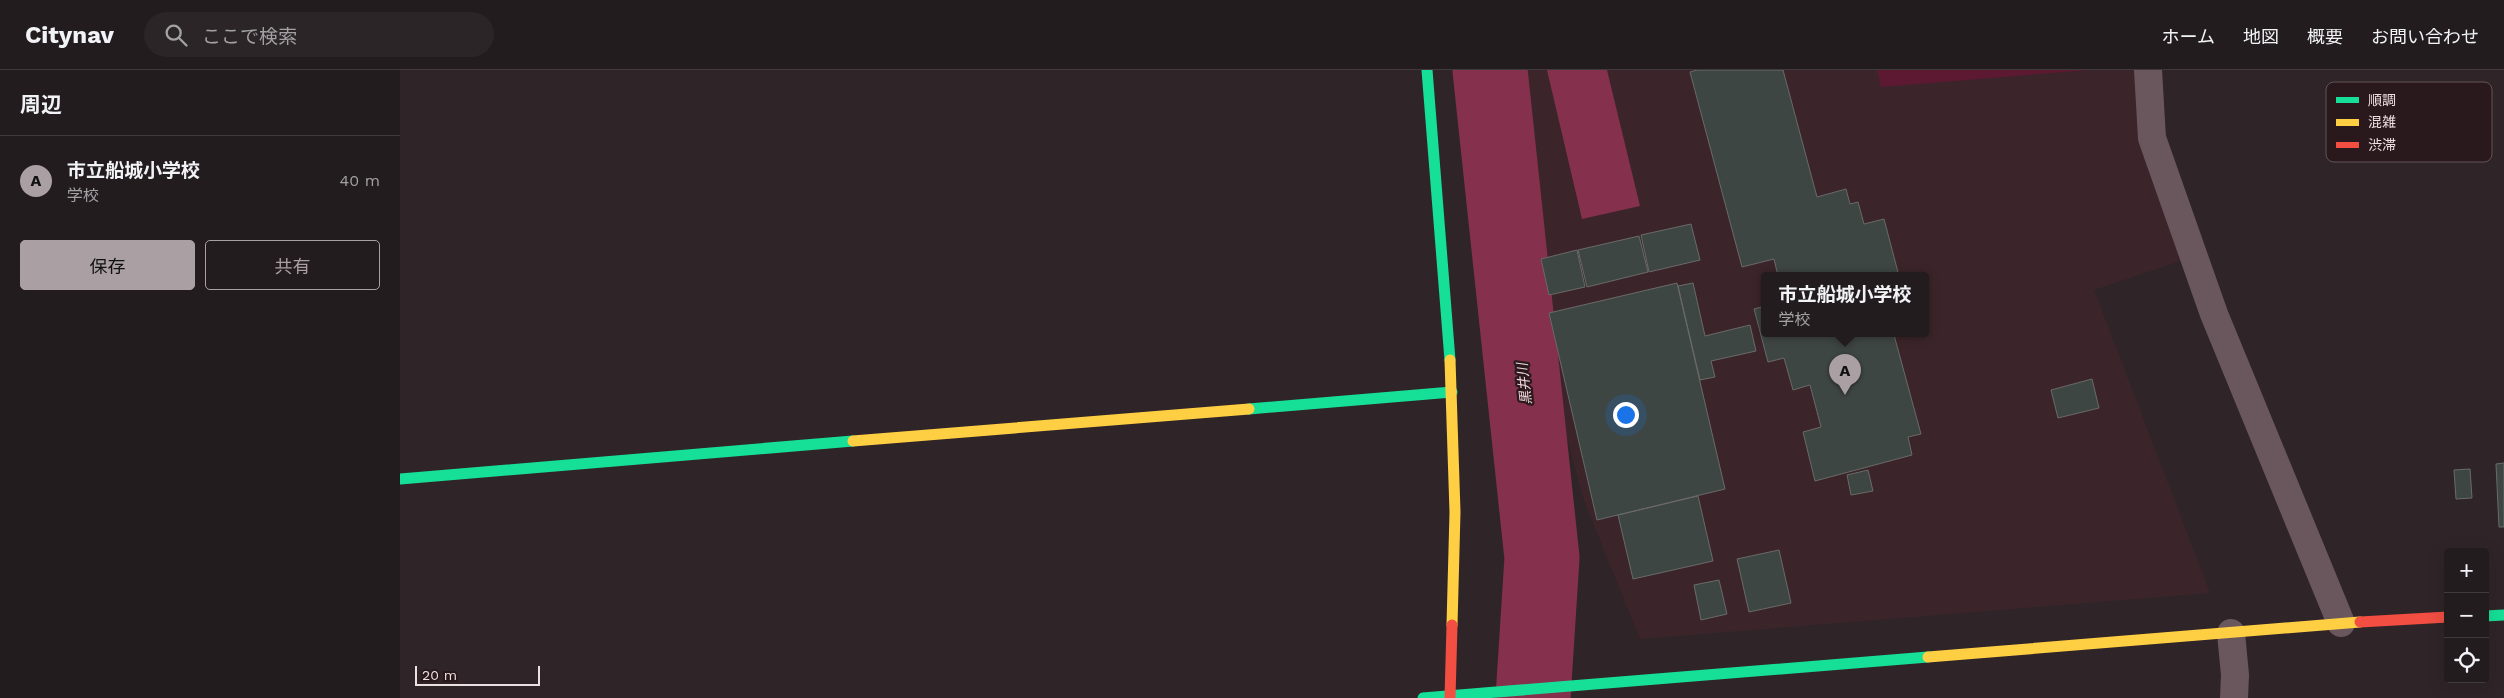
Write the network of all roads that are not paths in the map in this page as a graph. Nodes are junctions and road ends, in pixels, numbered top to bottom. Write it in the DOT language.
graph roads {
  1 [pos="1427,70"];
  2 [pos="2148,70"];
  3 [pos="1452,392"];
  4 [pos="400,479"];
  5 [pos="2504,615"];
  6 [pos="2489,616"];
  7 [pos="2444,618"];
  8 [pos="2341,623"];
  9 [pos="2231,633"];
  10 [pos="1450,697"];
  11 [pos="1424,698"];
  12 [pos="2234,698"];
  1 -- 3 [label="street"];
  2 -- 8 [label="street"];
  3 -- 4 [label="street"];
  3 -- 10 [label="street"];
  5 -- 6 [label="street"];
  7 -- 8 [label="street"];
  8 -- 9 [label="street"];
  9 -- 10 [label="street"];
  9 -- 12 [label="street"];
  10 -- 11 [label="street"];
}
